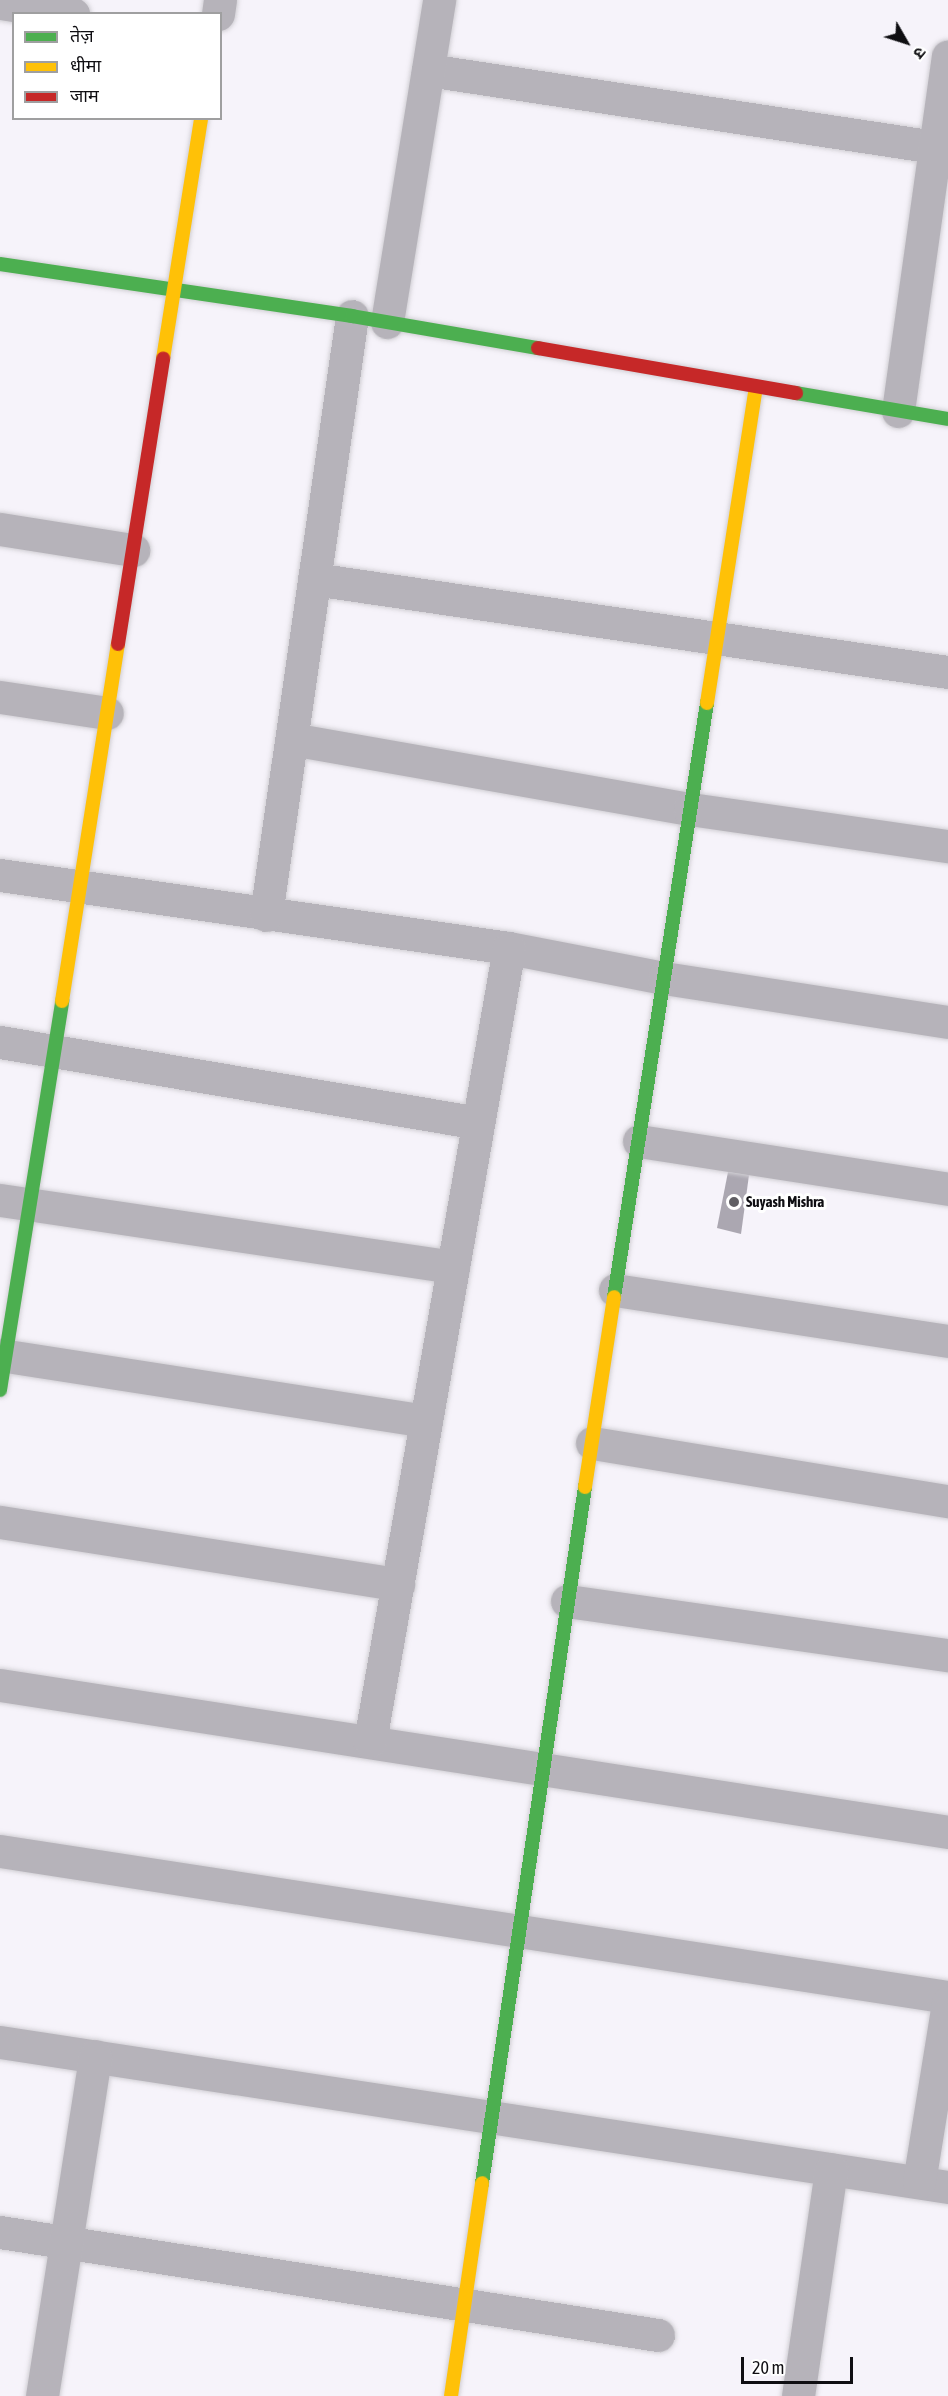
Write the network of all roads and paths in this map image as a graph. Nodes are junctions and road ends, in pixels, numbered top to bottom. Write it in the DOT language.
graph roads {
  1 [pos="439,0"];
  2 [pos="0,3"];
  3 [pos="60,12"];
  4 [pos="948,57"];
  5 [pos="428,70"];
  6 [pos="201,120"];
  7 [pos="941,148"];
  8 [pos="0,264"];
  9 [pos="174,290"];
  10 [pos="352,316"];
  11 [pos="387,322"];
  12 [pos="756,387"];
  13 [pos="898,411"];
  14 [pos="948,419"];
  15 [pos="0,529"];
  16 [pos="133,550"];
  17 [pos="314,579"];
  18 [pos="716,639"];
  19 [pos="948,672"];
  20 [pos="0,697"];
  21 [pos="107,713"];
  22 [pos="292,739"];
  23 [pos="690,809"];
  24 [pos="948,846"];
  25 [pos="0,875"];
  26 [pos="80,887"];
  27 [pos="266,915"];
  28 [pos="509,948"];
  29 [pos="664,978"];
  30 [pos="948,1022"];
  31 [pos="0,1042"];
  32 [pos="54,1050"];
  33 [pos="478,1123"];
  34 [pos="639,1141"];
  35 [pos="948,1189"];
  36 [pos="15,1202"];
  37 [pos="453,1267"];
  38 [pos="615,1290"];
  39 [pos="948,1341"];
  40 [pos="3,1355"];
  41 [pos="0,1390"];
  42 [pos="426,1421"];
  43 [pos="592,1443"];
  44 [pos="948,1501"];
  45 [pos="0,1522"];
  46 [pos="398,1584"];
  47 [pos="567,1601"];
  48 [pos="948,1655"];
  49 [pos="0,1685"];
  50 [pos="370,1741"];
  51 [pos="541,1768"];
  52 [pos="948,1832"];
  53 [pos="0,1851"];
  54 [pos="520,1931"];
  55 [pos="948,1999"];
  56 [pos="0,2042"];
  57 [pos="95,2056"];
  58 [pos="492,2117"];
  59 [pos="831,2169"];
  60 [pos="933,2184"];
  61 [pos="0,2232"];
  62 [pos="66,2242"];
  63 [pos="464,2307"];
  64 [pos="658,2335"];
  65 [pos="42,2396"];
  66 [pos="450,2396"];
  67 [pos="798,2396"];
  1 -- 5 [label="street"];
  2 -- 3 [label="street"];
  4 -- 7 [label="street"];
  5 -- 7 [label="street"];
  5 -- 11 [label="street"];
  6 -- 9 [label="street"];
  7 -- 13 [label="street"];
  8 -- 9 [label="street"];
  9 -- 10 [label="street"];
  9 -- 16 [label="street"];
  10 -- 11 [label="street"];
  10 -- 17 [label="street"];
  11 -- 12 [label="street"];
  12 -- 13 [label="street"];
  12 -- 18 [label="street"];
  13 -- 14 [label="street"];
  15 -- 16 [label="street"];
  16 -- 21 [label="street"];
  17 -- 18 [label="street"];
  17 -- 22 [label="street"];
  18 -- 19 [label="street"];
  18 -- 23 [label="street"];
  20 -- 21 [label="street"];
  21 -- 26 [label="street"];
  22 -- 23 [label="street"];
  22 -- 27 [label="street"];
  23 -- 24 [label="street"];
  23 -- 29 [label="street"];
  25 -- 26 [label="street"];
  26 -- 27 [label="street"];
  26 -- 32 [label="street"];
  27 -- 28 [label="street"];
  28 -- 29 [label="street"];
  28 -- 33 [label="street"];
  29 -- 30 [label="street"];
  29 -- 34 [label="street"];
  31 -- 32 [label="street"];
  32 -- 33 [label="street"];
  32 -- 36 [label="street"];
  33 -- 37 [label="street"];
  34 -- 35 [label="street"];
  34 -- 38 [label="street"];
  36 -- 37 [label="street"];
  36 -- 40 [label="street"];
  37 -- 42 [label="street"];
  38 -- 39 [label="street"];
  38 -- 43 [label="street"];
  40 -- 41 [label="street"];
  40 -- 42 [label="street"];
  42 -- 46 [label="street"];
  43 -- 44 [label="street"];
  43 -- 47 [label="street"];
  45 -- 46 [label="street"];
  46 -- 50 [label="street"];
  47 -- 48 [label="street"];
  47 -- 51 [label="street"];
  49 -- 50 [label="street"];
  50 -- 51 [label="street"];
  51 -- 52 [label="street"];
  51 -- 54 [label="street"];
  53 -- 54 [label="street"];
  54 -- 55 [label="street"];
  54 -- 58 [label="street"];
  55 -- 60 [label="street"];
  56 -- 57 [label="street"];
  57 -- 58 [label="street"];
  57 -- 62 [label="street"];
  58 -- 59 [label="street"];
  58 -- 63 [label="street"];
  59 -- 60 [label="street"];
  59 -- 67 [label="street"];
  61 -- 62 [label="street"];
  62 -- 63 [label="street"];
  62 -- 65 [label="street"];
  63 -- 64 [label="street"];
  63 -- 66 [label="street"];
}
